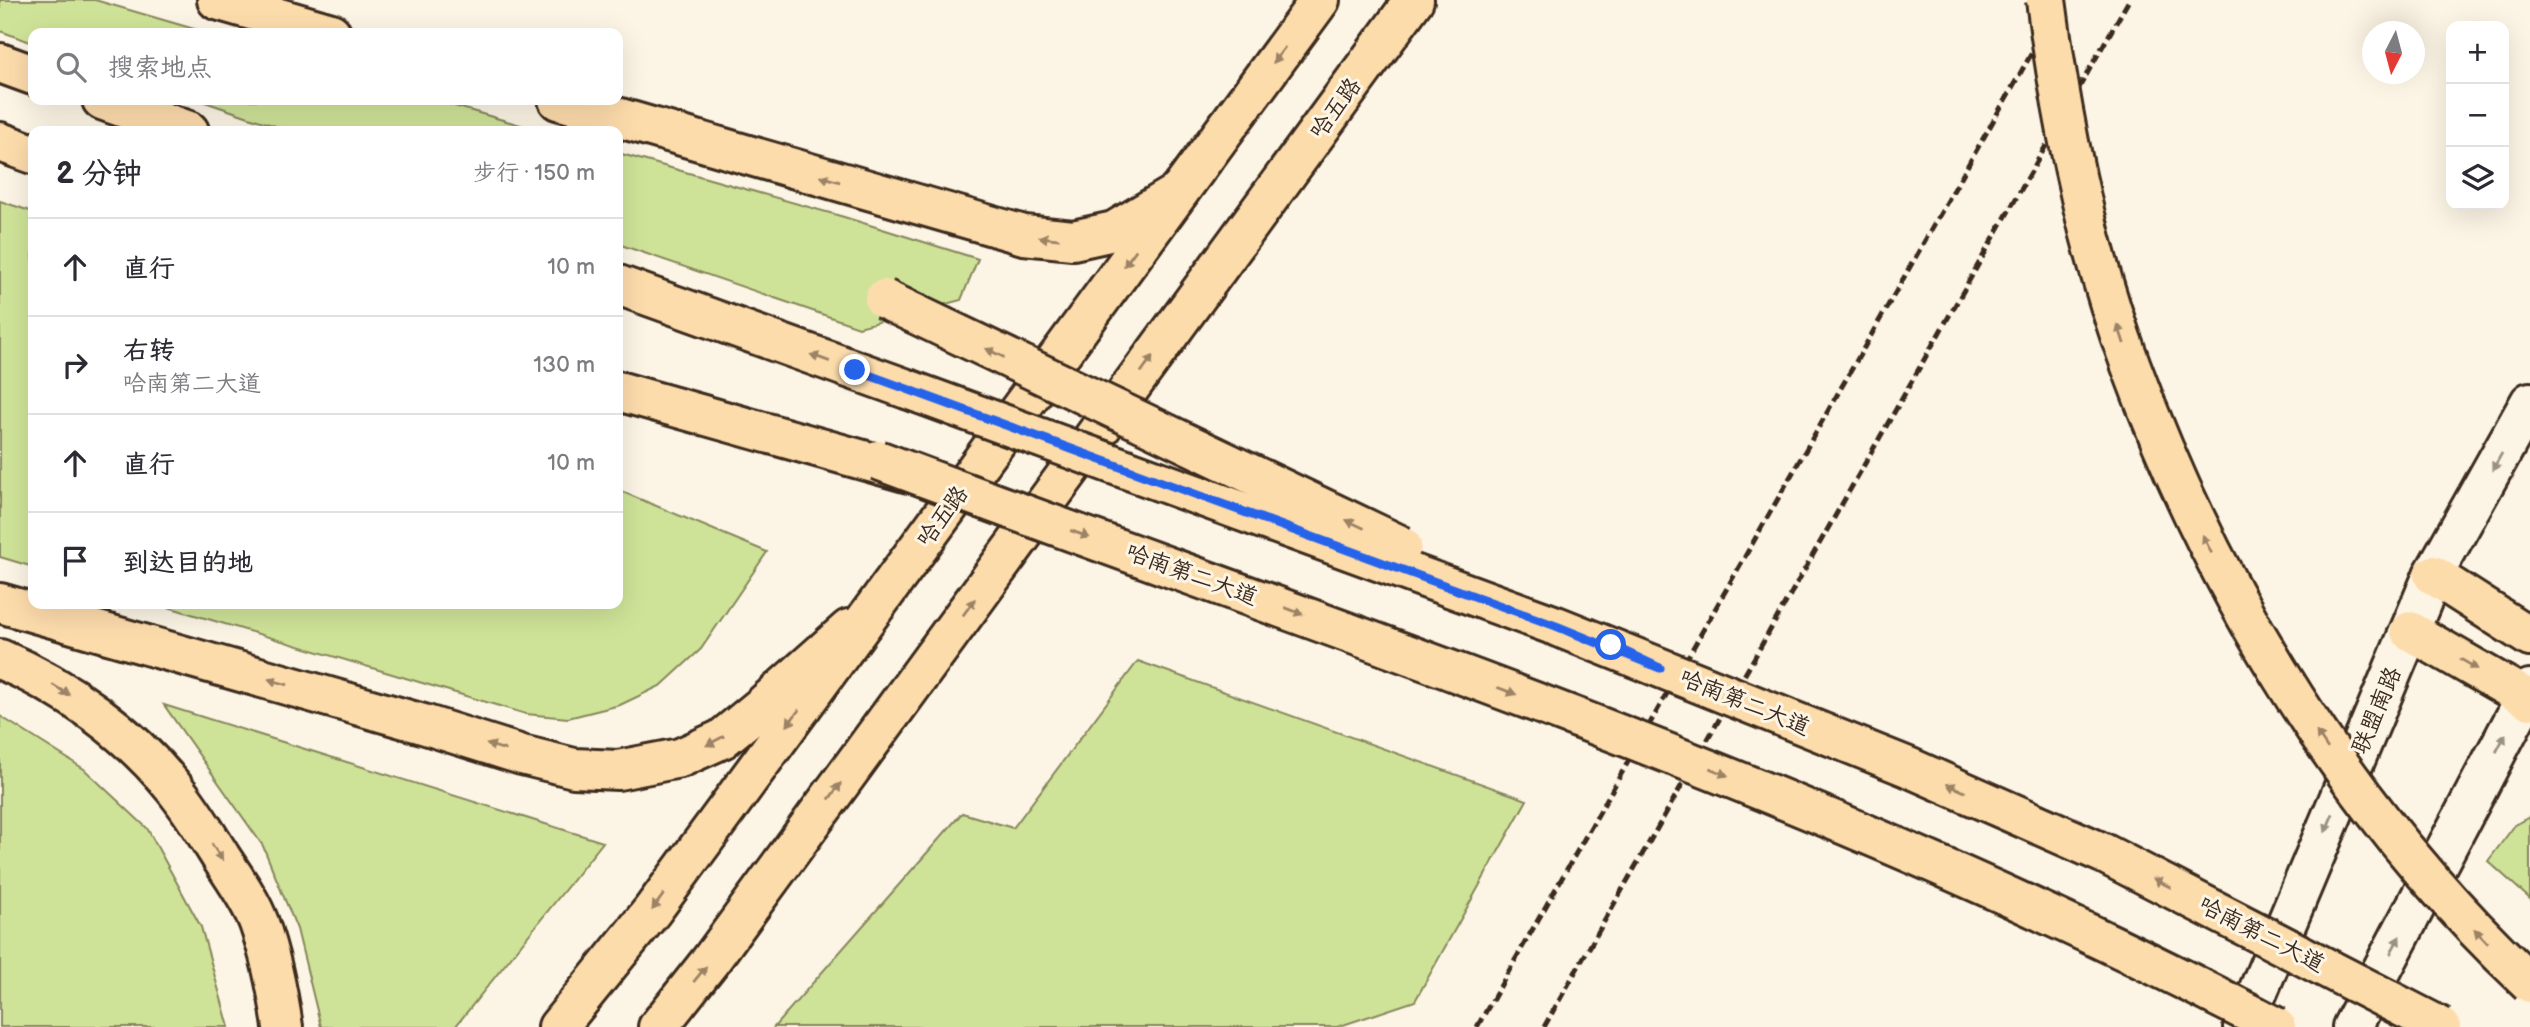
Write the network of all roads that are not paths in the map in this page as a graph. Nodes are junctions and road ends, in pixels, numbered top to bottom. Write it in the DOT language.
graph roads {
  1 [pos="217,0"];
  2 [pos="1320,0"];
  3 [pos="1414,0"];
  4 [pos="2046,0"];
  5 [pos="314,28"];
  6 [pos="0,63"];
  7 [pos="28,73"];
  8 [pos="116,105"];
  9 [pos="575,105"];
  10 [pos="175,126"];
  11 [pos="0,142"];
  12 [pos="28,152"];
  13 [pos="1179,192"];
  14 [pos="623,287"];
  15 [pos="884,299"];
  16 [pos="623,368"];
  17 [pos="623,392"];
  18 [pos="2530,402"];
  19 [pos="928,478"];
  20 [pos="2433,575"];
  21 [pos="879,602"];
  22 [pos="0,603"];
  23 [pos="2410,631"];
  24 [pos="2530,637"];
  25 [pos="0,659"];
  26 [pos="1660,668"];
  27 [pos="2529,695"];
  28 [pos="2530,983"];
  29 [pos="283,1027"];
  30 [pos="558,1027"];
  31 [pos="657,1027"];
  32 [pos="2243,1027"];
  33 [pos="2276,1027"];
  34 [pos="2352,1027"];
  35 [pos="2441,1027"];
  1 -- 5 [label="main road"];
  2 -- 13 [label="main road, 哈五路, one-way"];
  31 -- 3 [label="main road, 哈五路, one-way"];
  28 -- 4 [label="main road, one-way, bridge"];
  6 -- 7 [label="main road"];
  8 -- 10 [label="main road"];
  13 -- 9 [label="main road, one-way"];
  11 -- 12 [label="main road"];
  13 -- 21 [label="main road, 哈五路, one-way"];
  26 -- 14 [label="main road, 哈南第二大道, one-way, bridge"];
  26 -- 15 [label="main road, one-way, bridge"];
  16 -- 19 [label="main road, 哈南第二大道, bridge"];
  17 -- 19 [label="main road, bridge"];
  18 -- 20 [label="main road, 联盟南路, one-way"];
  19 -- 33 [label="main road, 哈南第二大道, one-way, bridge"];
  20 -- 23 [label="main road, 联盟南路"];
  20 -- 24 [label="main road"];
  21 -- 22 [label="main road, one-way"];
  21 -- 30 [label="main road, 哈五路, one-way"];
  23 -- 27 [label="main road, one-way"];
  23 -- 32 [label="main road, 联盟南路, one-way"];
  25 -- 29 [label="main road, one-way"];
  35 -- 26 [label="main road, 哈南第二大道, one-way, bridge"];
  34 -- 27 [label="main road, one-way"];
}
